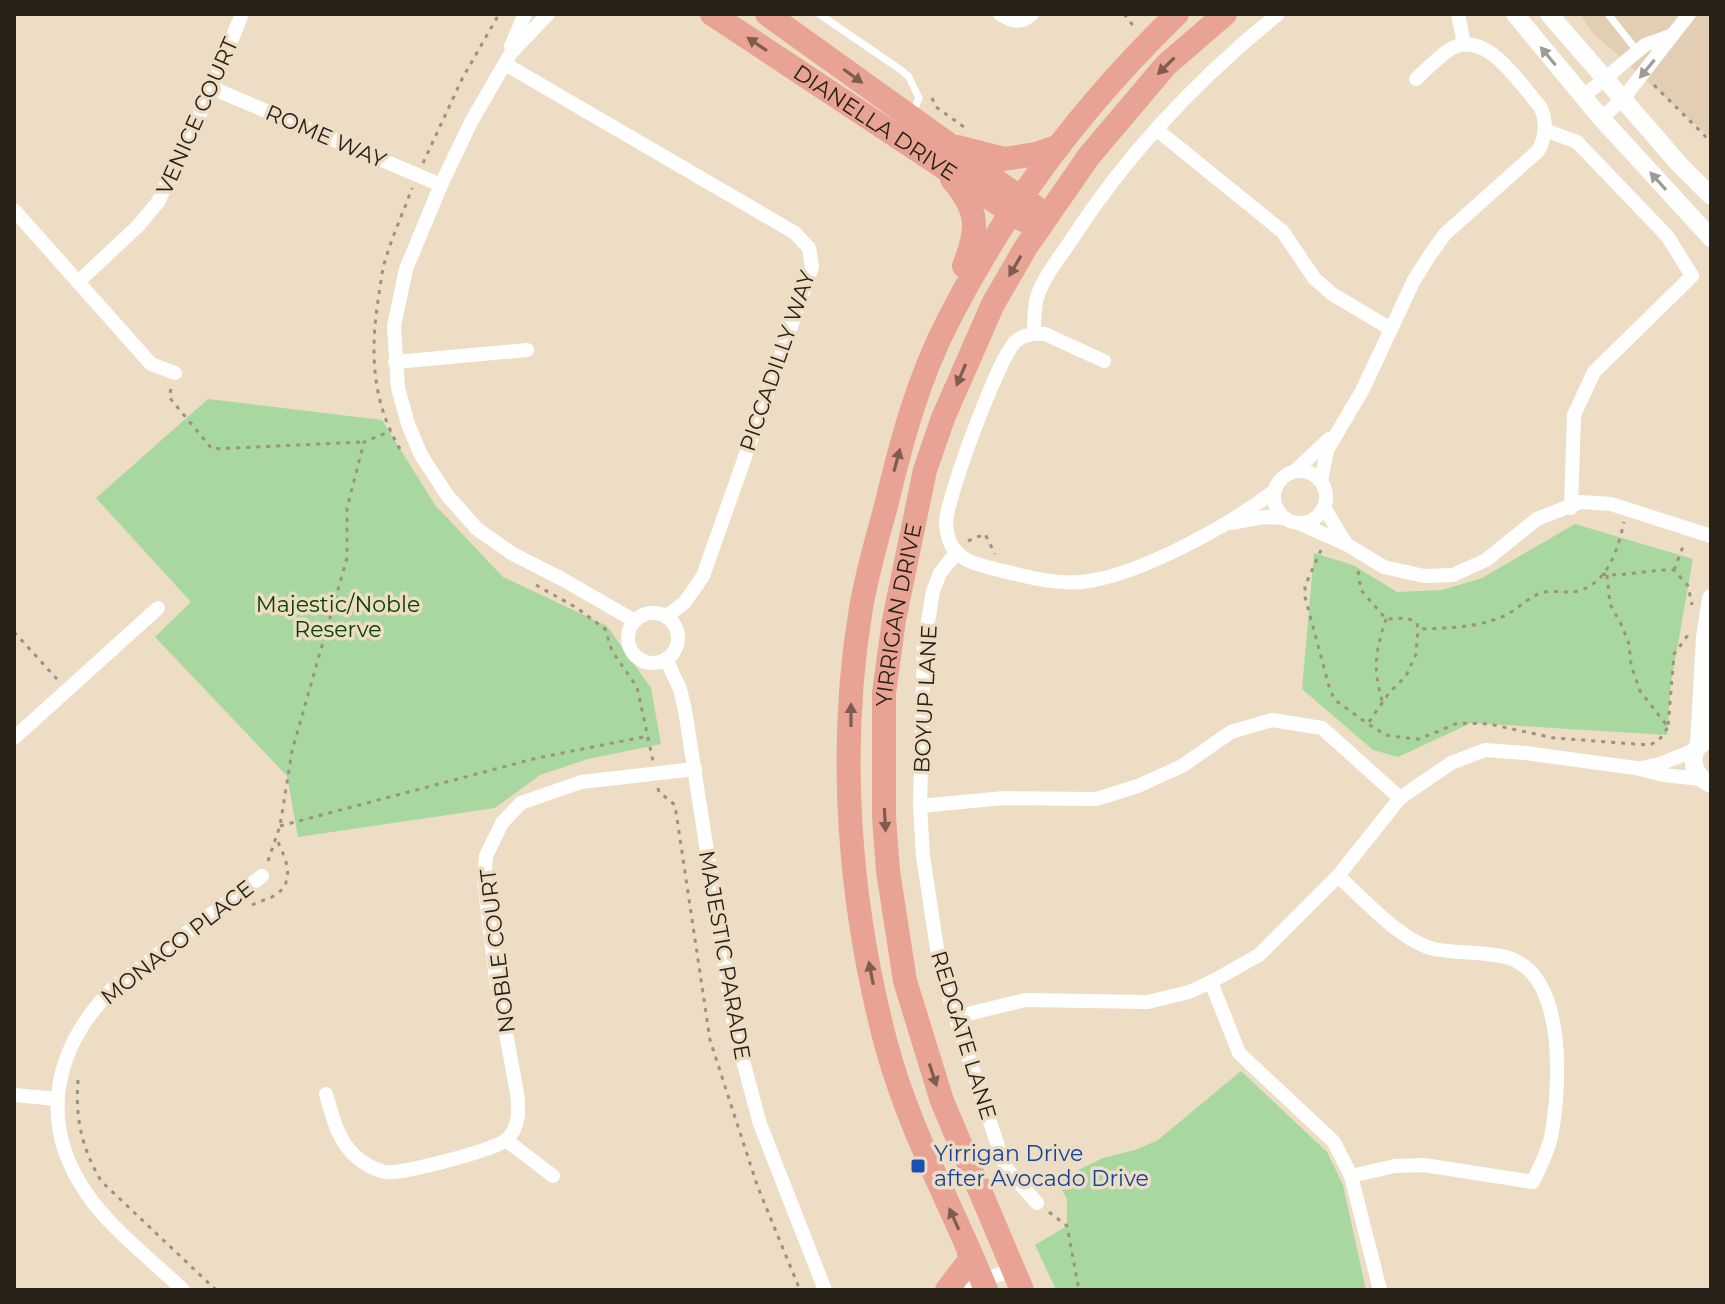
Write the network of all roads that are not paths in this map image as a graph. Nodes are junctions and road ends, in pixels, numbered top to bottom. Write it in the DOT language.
graph roads {
  1 [pos="242,14"];
  2 [pos="525,14"];
  3 [pos="548,14"];
  4 [pos="712,14"];
  5 [pos="767,14"];
  6 [pos="819,14"];
  7 [pos="1000,14"];
  8 [pos="1032,14"];
  9 [pos="1177,14"];
  10 [pos="1225,14"];
  11 [pos="1278,14"];
  12 [pos="1458,14"];
  13 [pos="1515,14"];
  14 [pos="1549,14"];
  15 [pos="1608,14"];
  16 [pos="1689,14"];
  17 [pos="1670,36"];
  18 [pos="1464,44"];
  19 [pos="1638,52"];
  20 [pos="508,59"];
  21 [pos="1604,78"];
  22 [pos="1416,79"];
  23 [pos="212,88"];
  24 [pos="1583,97"];
  25 [pos="1622,100"];
  26 [pos="911,118"];
  27 [pos="1601,118"];
  28 [pos="1156,129"];
  29 [pos="1545,130"];
  30 [pos="1059,146"];
  31 [pos="953,147"];
  32 [pos="441,185"];
  33 [pos="1711,196"];
  34 [pos="1016,205"];
  35 [pos="14,210"];
  36 [pos="1043,222"];
  37 [pos="1711,238"];
  38 [pos="78,282"];
  39 [pos="1391,329"];
  40 [pos="1034,333"];
  41 [pos="527,350"];
  42 [pos="1104,361"];
  43 [pos="395,362"];
  44 [pos="175,373"];
  45 [pos="915,398"];
  46 [pos="1337,430"];
  47 [pos="1296,470"];
  48 [pos="1321,481"];
  49 [pos="1274,491"];
  50 [pos="1324,507"];
  51 [pos="1571,508"];
  52 [pos="1292,520"];
  53 [pos="1225,524"];
  54 [pos="1711,536"];
  55 [pos="1346,544"];
  56 [pos="955,549"];
  57 [pos="1711,598"];
  58 [pos="158,608"];
  59 [pos="666,617"];
  60 [pos="635,621"];
  61 [pos="666,659"];
  62 [pos="1703,671"];
  63 [pos="1711,701"];
  64 [pos="14,738"];
  65 [pos="1702,743"];
  66 [pos="1636,768"];
  67 [pos="695,769"];
  68 [pos="1708,784"];
  69 [pos="1400,798"];
  70 [pos="920,806"];
  71 [pos="262,876"];
  72 [pos="1338,876"];
  73 [pos="1211,982"];
  74 [pos="955,1017"];
  75 [pos="326,1094"];
  76 [pos="14,1095"];
  77 [pos="57,1099"];
  78 [pos="506,1140"];
  79 [pos="553,1176"];
  80 [pos="1351,1176"];
  81 [pos="1037,1203"];
  82 [pos="969,1253"];
  83 [pos="999,1285"];
  84 [pos="183,1290"];
  85 [pos="825,1290"];
  86 [pos="947,1290"];
  87 [pos="1380,1290"];
  1 -- 23 [label="street, VENICE COURT"];
  2 -- 20 [label="street"];
  3 -- 20 [label="street"];
  31 -- 4 [label="main road, DIANELLA DRIVE, one-way"];
  5 -- 26 [label="main road, DIANELLA DRIVE, one-way"];
  6 -- 26 [label="lane"];
  7 -- 8 [label="street"];
  9 -- 30 [label="main road, YIRRIGAN DRIVE"];
  10 -- 36 [label="main road, YIRRIGAN DRIVE, one-way"];
  11 -- 28 [label="street"];
  12 -- 18 [label="street"];
  24 -- 13 [label="street, one-way"];
  14 -- 21 [label="street"];
  15 -- 19 [label="lane"];
  16 -- 17 [label="street"];
  17 -- 19 [label="street"];
  17 -- 25 [label="street, one-way"];
  18 -- 22 [label="street"];
  18 -- 29 [label="street"];
  19 -- 21 [label="street"];
  20 -- 32 [label="street"];
  20 -- 59 [label="street, PICCADILLY WAY"];
  21 -- 24 [label="street"];
  21 -- 25 [label="street"];
  23 -- 32 [label="street, ROME WAY"];
  23 -- 38 [label="street, VENICE COURT"];
  24 -- 27 [label="street"];
  25 -- 27 [label="street"];
  25 -- 33 [label="street"];
  26 -- 31 [label="main road, DIANELLA DRIVE"];
  37 -- 27 [label="street, one-way"];
  28 -- 39 [label="street"];
  28 -- 40 [label="street"];
  29 -- 39 [label="street"];
  29 -- 51 [label="street"];
  30 -- 31 [label="main road"];
  30 -- 34 [label="main road, YIRRIGAN DRIVE"];
  31 -- 34 [label="main road, DIANELLA DRIVE"];
  31 -- 45 [label="main road"];
  32 -- 43 [label="street"];
  34 -- 36 [label="main road, DIANELLA DRIVE"];
  34 -- 45 [label="main road, YIRRIGAN DRIVE"];
  35 -- 38 [label="street"];
  36 -- 83 [label="main road, YIRRIGAN DRIVE, one-way"];
  38 -- 44 [label="street"];
  39 -- 46 [label="street"];
  40 -- 42 [label="street"];
  40 -- 56 [label="street"];
  41 -- 43 [label="street"];
  43 -- 60 [label="street"];
  82 -- 45 [label="main road, YIRRIGAN DRIVE, one-way"];
  46 -- 47 [label="street"];
  46 -- 48 [label="street"];
  47 -- 48 [label="street"];
  47 -- 49 [label="street"];
  48 -- 50 [label="street"];
  49 -- 52 [label="street"];
  49 -- 53 [label="street"];
  50 -- 52 [label="street"];
  50 -- 55 [label="street"];
  51 -- 54 [label="street"];
  51 -- 55 [label="street"];
  52 -- 53 [label="street"];
  52 -- 55 [label="street"];
  53 -- 56 [label="street"];
  56 -- 70 [label="street, BOYUP LANE"];
  57 -- 62 [label="street"];
  58 -- 64 [label="street"];
  59 -- 60 [label="street"];
  59 -- 61 [label="street"];
  60 -- 61 [label="street"];
  61 -- 67 [label="street, MAJESTIC PARADE"];
  62 -- 63 [label="street"];
  62 -- 65 [label="street"];
  65 -- 66 [label="street"];
  65 -- 68 [label="street"];
  66 -- 68 [label="street"];
  66 -- 69 [label="street"];
  67 -- 78 [label="street, NOBLE COURT"];
  67 -- 85 [label="street, MAJESTIC PARADE"];
  69 -- 70 [label="street"];
  69 -- 72 [label="street"];
  70 -- 74 [label="street, REDGATE LANE"];
  71 -- 77 [label="street, MONACO PLACE"];
  72 -- 73 [label="street"];
  72 -- 80 [label="street"];
  73 -- 74 [label="street"];
  73 -- 80 [label="street"];
  74 -- 81 [label="street, REDGATE LANE"];
  75 -- 78 [label="street"];
  76 -- 77 [label="street"];
  77 -- 84 [label="street, MONACO PLACE"];
  78 -- 79 [label="street"];
  80 -- 87 [label="street"];
  82 -- 83 [label="main road, YIRRIGAN DRIVE"];
  82 -- 86 [label="main road"];
}
